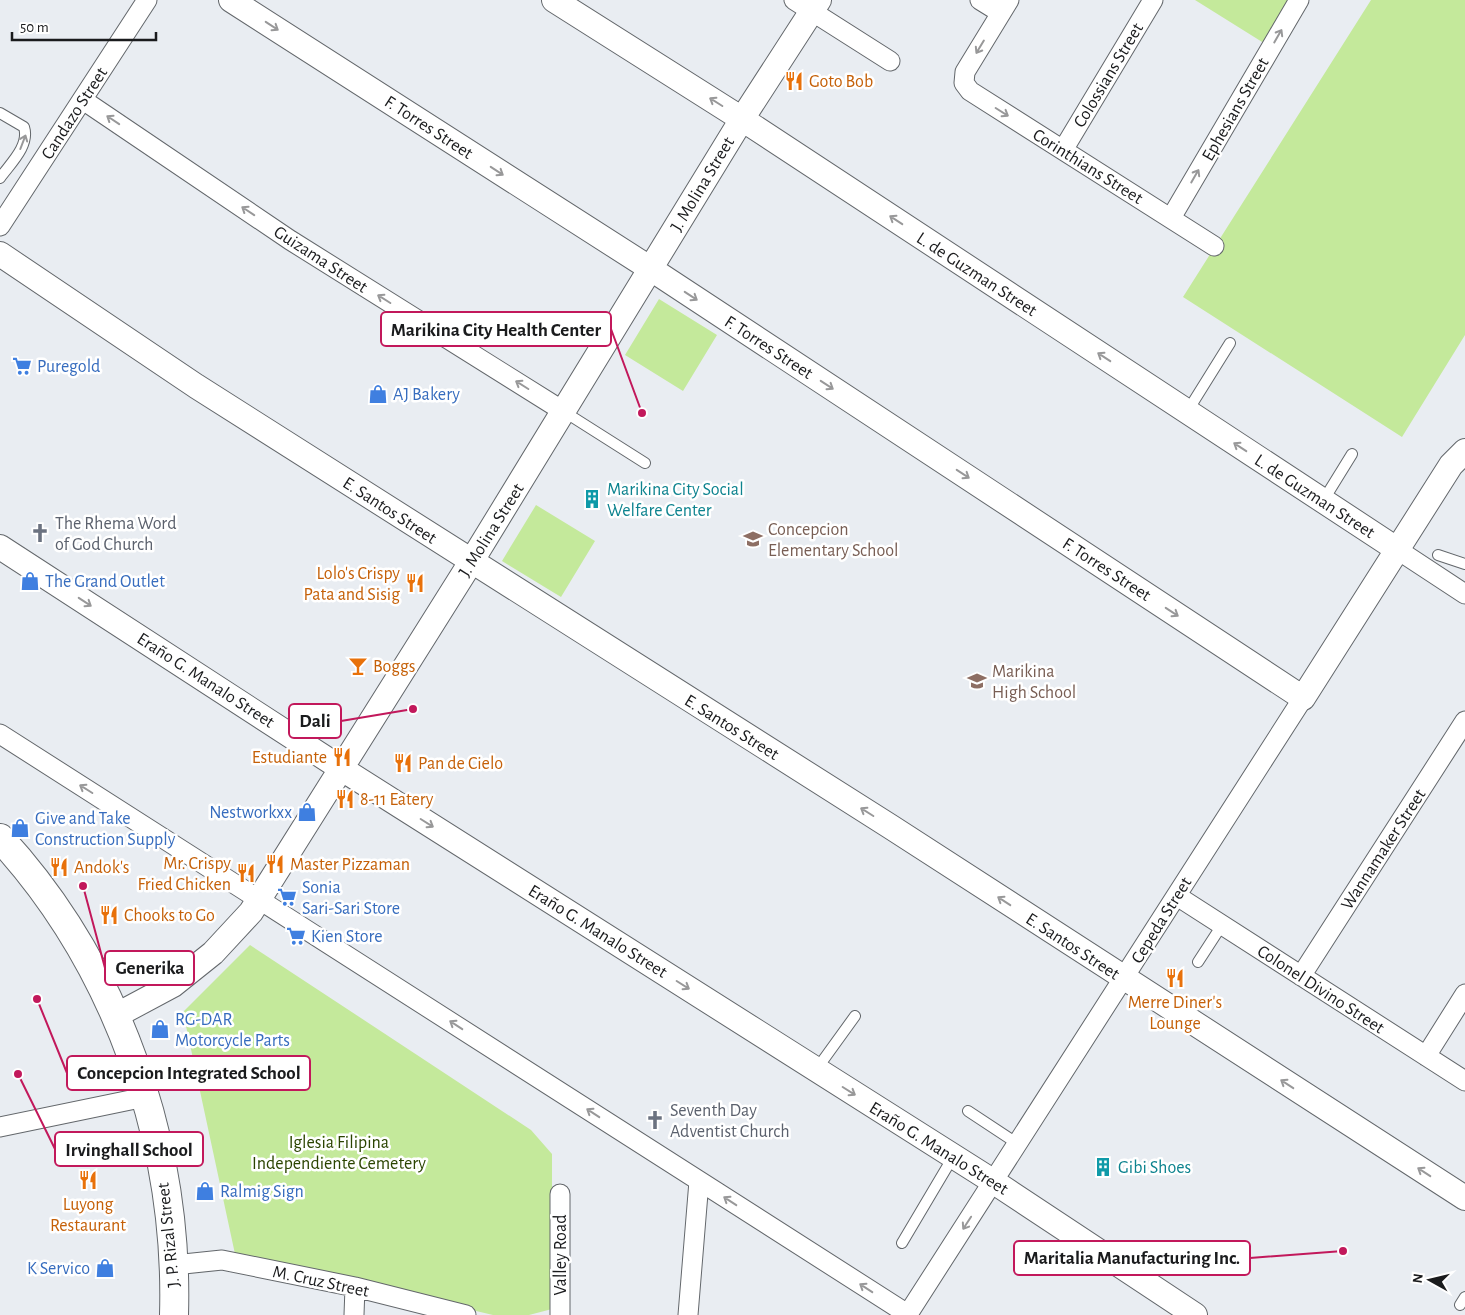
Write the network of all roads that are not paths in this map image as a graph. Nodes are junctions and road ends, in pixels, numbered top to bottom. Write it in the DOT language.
graph roads {
  1 [pos="147,0"];
  2 [pos="231,0"];
  3 [pos="554,0"];
  4 [pos="980,0"];
  5 [pos="1153,0"];
  6 [pos="1299,0"];
  7 [pos="809,4"];
  8 [pos="1005,6"];
  9 [pos="890,61"];
  10 [pos="83,100"];
  11 [pos="0,113"];
  12 [pos="742,119"];
  13 [pos="1062,150"];
  14 [pos="0,178"];
  15 [pos="1171,218"];
  16 [pos="0,226"];
  17 [pos="1214,246"];
  18 [pos="0,254"];
  19 [pos="651,269"];
  20 [pos="1230,343"];
  21 [pos="563,411"];
  22 [pos="1187,412"];
  23 [pos="1465,451"];
  24 [pos="1352,454"];
  25 [pos="645,463"];
  26 [pos="1323,501"];
  27 [pos="0,547"];
  28 [pos="1398,550"];
  29 [pos="1438,555"];
  30 [pos="471,562"];
  31 [pos="1465,564"];
  32 [pos="1465,594"];
  33 [pos="1303,698"];
  34 [pos="1465,721"];
  35 [pos="0,734"];
  36 [pos="342,769"];
  37 [pos="0,838"];
  38 [pos="1177,896"];
  39 [pos="260,899"];
  40 [pos="1222,925"];
  41 [pos="1198,962"];
  42 [pos="1301,976"];
  43 [pos="1124,979"];
  44 [pos="1465,994"];
  45 [pos="115,1016"];
  46 [pos="854,1016"];
  47 [pos="1426,1056"];
  48 [pos="816,1070"];
  49 [pos="1465,1081"];
  50 [pos="146,1097"];
  51 [pos="968,1111"];
  52 [pos="0,1127"];
  53 [pos="1018,1144"];
  54 [pos="953,1157"];
  55 [pos="699,1181"];
  56 [pos="994,1182"];
  57 [pos="560,1194"];
  58 [pos="1465,1198"];
  59 [pos="902,1243"];
  60 [pos="174,1265"];
  61 [pos="355,1287"];
  62 [pos="174,1315"];
  63 [pos="354,1315"];
  64 [pos="466,1315"];
  65 [pos="560,1315"];
  66 [pos="688,1315"];
  67 [pos="908,1315"];
  68 [pos="1195,1315"];
  1 -- 10 [label="street, Candazo Street"];
  2 -- 19 [label="street, F. Torres Street, one-way"];
  12 -- 3 [label="street, L. de Guzman Street, one-way"];
  4 -- 8 [label="street"];
  5 -- 13 [label="street, Colossians Street"];
  15 -- 6 [label="street, Ephesians Street, one-way"];
  7 -- 9 [label="street"];
  7 -- 12 [label="street, J. Molina Street"];
  8 -- 13 [label="street, Corinthians Street, one-way"];
  10 -- 16 [label="street, Candazo Street"];
  21 -- 10 [label="street, Guizama Street, one-way"];
  14 -- 11 [label="lane, one-way"];
  12 -- 19 [label="street, J. Molina Street"];
  22 -- 12 [label="street, L. de Guzman Street, one-way"];
  13 -- 15 [label="street, Corinthians Street"];
  15 -- 17 [label="street, Corinthians Street"];
  18 -- 30 [label="street, E. Santos Street"];
  19 -- 21 [label="street, J. Molina Street"];
  19 -- 33 [label="street, F. Torres Street, one-way"];
  20 -- 22 [label="lane"];
  21 -- 25 [label="lane"];
  21 -- 30 [label="street, J. Molina Street"];
  26 -- 22 [label="street, L. de Guzman Street, one-way"];
  23 -- 28 [label="street, Cepeda Street"];
  24 -- 26 [label="lane"];
  26 -- 28 [label="street, L. de Guzman Street"];
  27 -- 36 [label="street, Eraño G. Manalo Street, one-way"];
  28 -- 32 [label="street"];
  28 -- 33 [label="street, Cepeda Street"];
  29 -- 31 [label="lane"];
  30 -- 36 [label="street, J. Molina Street"];
  43 -- 30 [label="street, E. Santos Street, one-way"];
  33 -- 38 [label="street, Cepeda Street"];
  34 -- 42 [label="street, Wannamaker Street"];
  39 -- 35 [label="street, one-way"];
  36 -- 39 [label="street, J. Molina Street"];
  36 -- 48 [label="street, Eraño G. Manalo Street, one-way"];
  37 -- 45 [label="main road, J. P. Rizal Street"];
  38 -- 40 [label="street, Colonel Divino Street"];
  38 -- 43 [label="street, Cepeda Street"];
  39 -- 45 [label="street, J. Molina Street"];
  55 -- 39 [label="street, one-way"];
  40 -- 41 [label="lane"];
  40 -- 42 [label="street, Colonel Divino Street"];
  42 -- 47 [label="street, Colonel Divino Street"];
  43 -- 53 [label="street, Cepeda Street"];
  58 -- 43 [label="street, E. Santos Street, one-way"];
  44 -- 47 [label="street"];
  45 -- 50 [label="main road, J. P. Rizal Street"];
  46 -- 48 [label="lane"];
  47 -- 49 [label="street, Colonel Divino Street"];
  48 -- 54 [label="street, Eraño G. Manalo Street, one-way"];
  50 -- 52 [label="street"];
  50 -- 60 [label="main road, J. P. Rizal Street"];
  51 -- 53 [label="lane"];
  53 -- 56 [label="street, Cepeda Street"];
  54 -- 56 [label="street, Eraño G. Manalo Street"];
  54 -- 59 [label="lane"];
  55 -- 66 [label="street"];
  67 -- 55 [label="street, one-way"];
  56 -- 67 [label="street, Cepeda Street, one-way"];
  56 -- 68 [label="street, Eraño G. Manalo Street"];
  57 -- 65 [label="street, Valley Road"];
  60 -- 61 [label="street, M. Cruz Street"];
  60 -- 62 [label="main road, J. P. Rizal Street"];
  61 -- 63 [label="street"];
  61 -- 64 [label="street, M. Cruz Street"];
}
